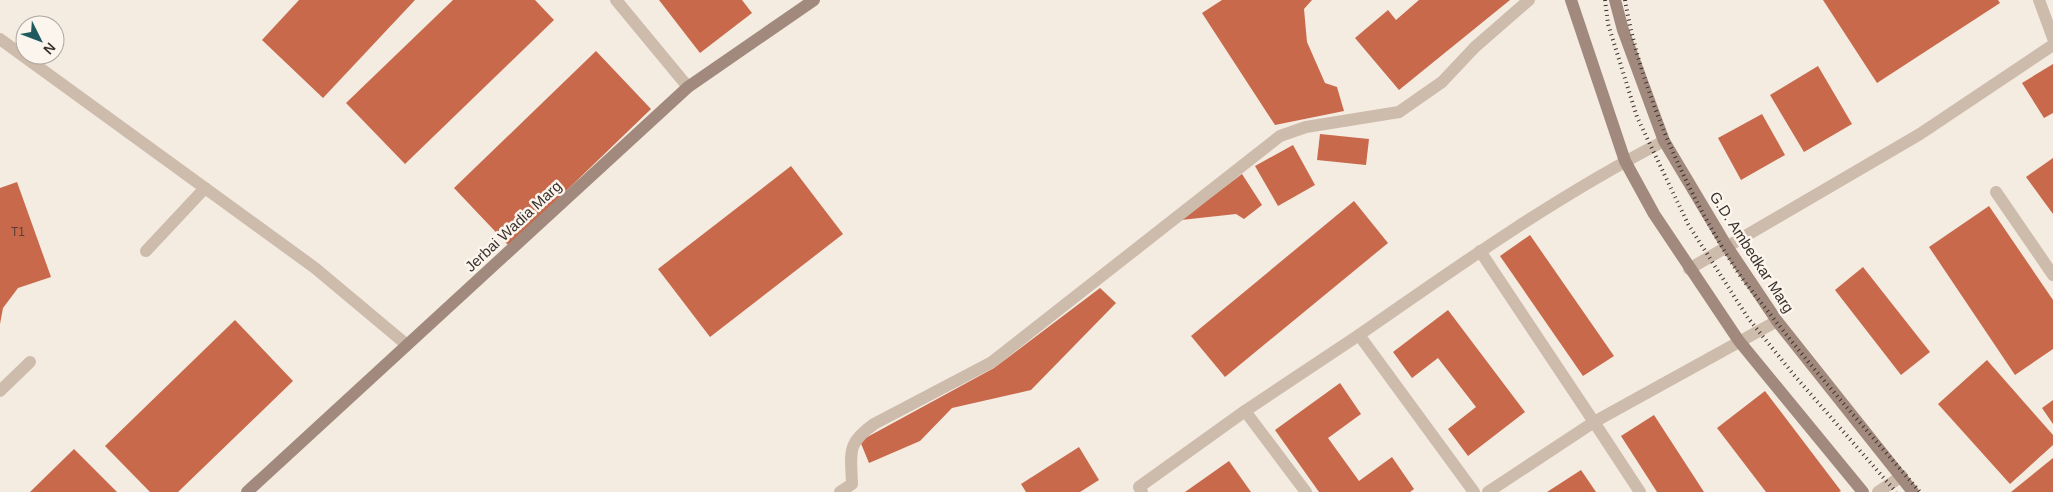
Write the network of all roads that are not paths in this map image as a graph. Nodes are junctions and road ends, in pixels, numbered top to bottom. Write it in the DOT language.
graph roads {
  1 [pos="616,0"];
  2 [pos="814,0"];
  3 [pos="1529,0"];
  4 [pos="1571,0"];
  5 [pos="1615,0"];
  6 [pos="2039,0"];
  7 [pos="2053,38"];
  8 [pos="0,39"];
  9 [pos="2053,45"];
  10 [pos="688,87"];
  11 [pos="1664,141"];
  12 [pos="1626,161"];
  13 [pos="205,188"];
  14 [pos="1996,192"];
  15 [pos="1726,245"];
  16 [pos="146,251"];
  17 [pos="1480,251"];
  18 [pos="1689,269"];
  19 [pos="2053,274"];
  20 [pos="1776,320"];
  21 [pos="1359,335"];
  22 [pos="1739,341"];
  23 [pos="408,345"];
  24 [pos="30,362"];
  25 [pos="0,391"];
  26 [pos="1245,411"];
  27 [pos="1594,422"];
  28 [pos="1902,476"];
  29 [pos="853,488"];
  30 [pos="1138,490"];
  31 [pos="247,492"];
  32 [pos="840,492"];
  33 [pos="1306,492"];
  34 [pos="1474,492"];
  35 [pos="1488,492"];
  36 [pos="1640,492"];
  37 [pos="1863,492"];
  38 [pos="1878,492"];
  39 [pos="1913,492"];
  1 -- 10 [label="street"];
  2 -- 10 [label="main road, Jerbai Wadia Marg"];
  3 -- 29 [label="street"];
  4 -- 12 [label="main road"];
  5 -- 11 [label="main road, G.D. Ambedkar Marg"];
  6 -- 7 [label="street"];
  8 -- 13 [label="street"];
  9 -- 15 [label="street"];
  10 -- 23 [label="main road, Jerbai Wadia Marg"];
  11 -- 12 [label="street"];
  11 -- 15 [label="main road, G.D. Ambedkar Marg"];
  12 -- 17 [label="street"];
  12 -- 18 [label="main road"];
  13 -- 16 [label="street"];
  13 -- 23 [label="street"];
  14 -- 19 [label="street"];
  15 -- 18 [label="street"];
  15 -- 20 [label="main road, G.D. Ambedkar Marg"];
  17 -- 21 [label="street"];
  17 -- 27 [label="street"];
  18 -- 22 [label="main road"];
  20 -- 22 [label="street"];
  20 -- 28 [label="main road, G.D. Ambedkar Marg"];
  21 -- 26 [label="street"];
  21 -- 34 [label="street"];
  22 -- 27 [label="street"];
  22 -- 37 [label="main road"];
  23 -- 31 [label="main road, Jerbai Wadia Marg"];
  24 -- 25 [label="street"];
  26 -- 30 [label="street"];
  26 -- 33 [label="street"];
  27 -- 35 [label="street"];
  27 -- 36 [label="street"];
  28 -- 38 [label="street"];
  28 -- 39 [label="main road, G.D. Ambedkar Marg"];
  29 -- 32 [label="street"];
}
